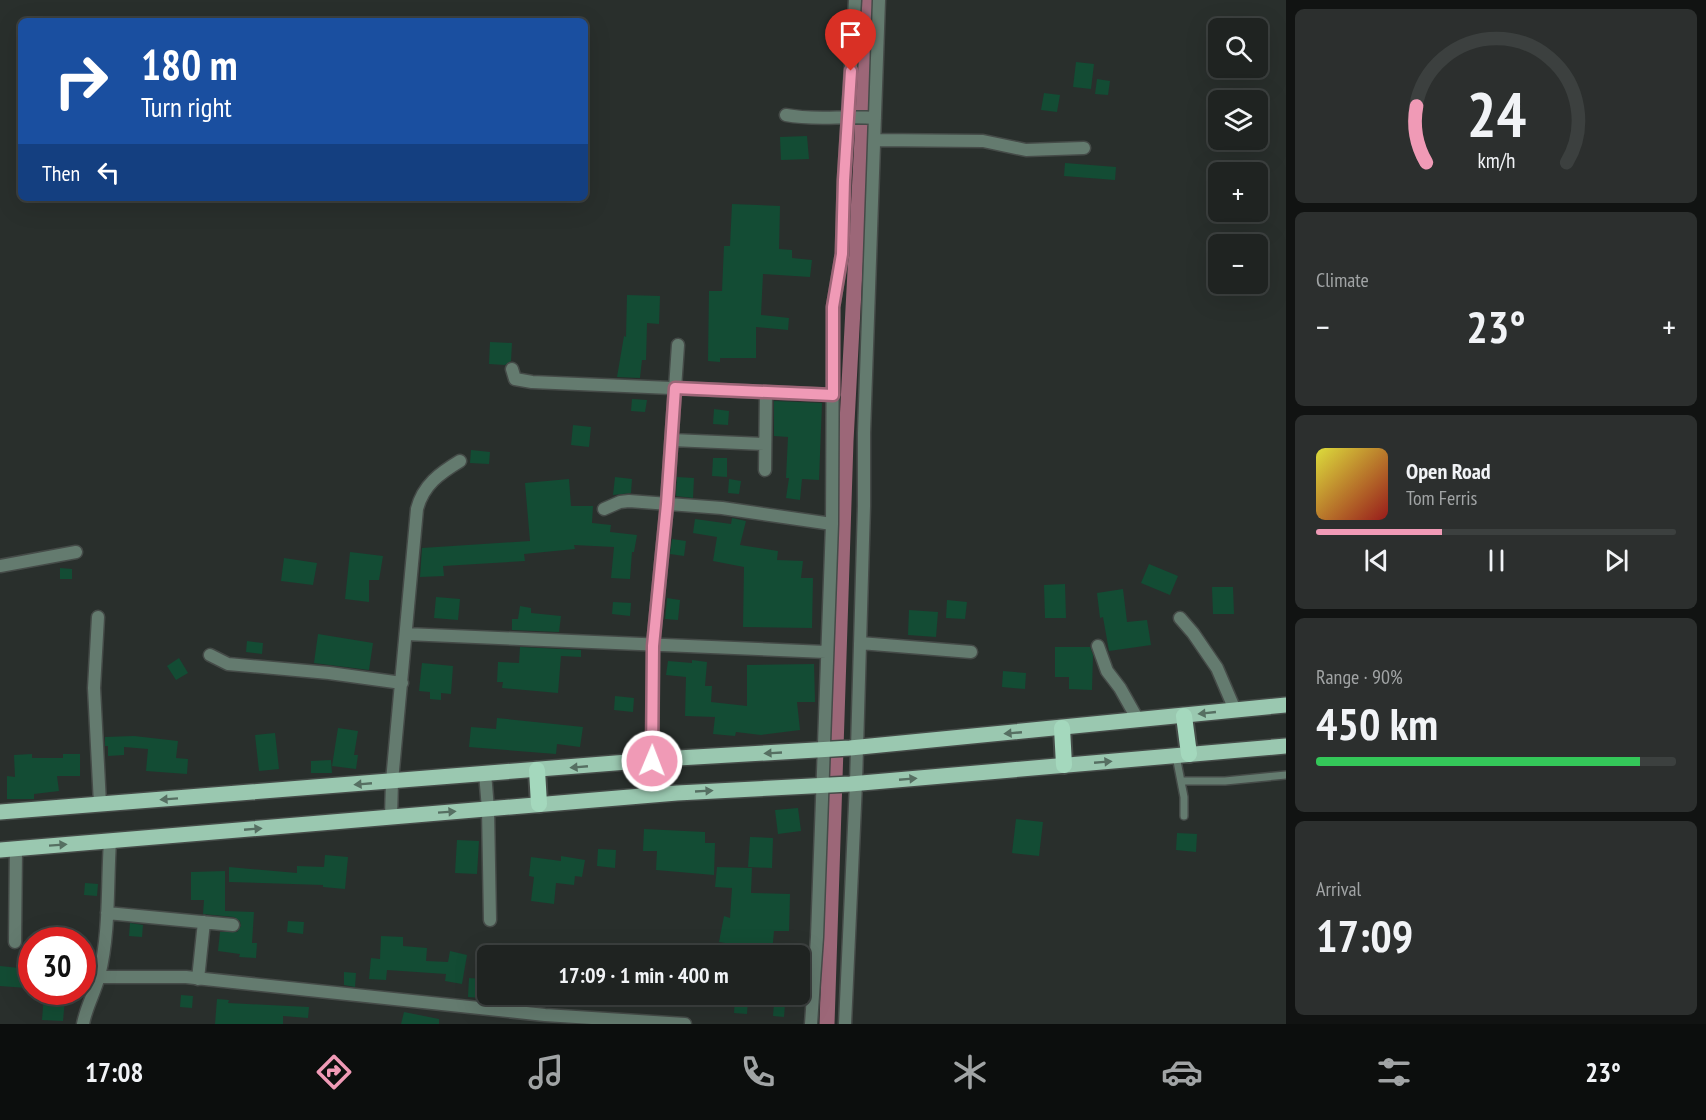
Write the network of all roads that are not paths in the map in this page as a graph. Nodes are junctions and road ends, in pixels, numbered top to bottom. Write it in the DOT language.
graph roads {
  1 [pos="855,0"];
  2 [pos="879,0"];
  3 [pos="786,115"];
  4 [pos="853,117"];
  5 [pos="873,118"];
  6 [pos="875,140"];
  7 [pos="1084,148"];
  8 [pos="678,345"];
  9 [pos="512,369"];
  10 [pos="675,388"];
  11 [pos="766,392"];
  12 [pos="833,395"];
  13 [pos="672,440"];
  14 [pos="765,444"];
  15 [pos="460,461"];
  16 [pos="765,470"];
  17 [pos="667,504"];
  18 [pos="604,509"];
  19 [pos="832,524"];
  20 [pos="76,552"];
  21 [pos="0,566"];
  22 [pos="98,617"];
  23 [pos="1180,618"];
  24 [pos="406,634"];
  25 [pos="860,643"];
  26 [pos="653,646"];
  27 [pos="1098,646"];
  28 [pos="826,652"];
  29 [pos="971,652"];
  30 [pos="210,655"];
  31 [pos="402,683"];
  32 [pos="1286,705"];
  33 [pos="1235,710"];
  34 [pos="1184,716"];
  35 [pos="1138,720"];
  36 [pos="1062,728"];
  37 [pos="1286,746"];
  38 [pos="854,747"];
  39 [pos="828,749"];
  40 [pos="1182,755"];
  41 [pos="652,761"];
  42 [pos="1064,765"];
  43 [pos="537,770"];
  44 [pos="485,773"];
  45 [pos="1286,775"];
  46 [pos="392,781"];
  47 [pos="1182,781"];
  48 [pos="853,784"];
  49 [pos="826,785"];
  50 [pos="652,795"];
  51 [pos="100,804"];
  52 [pos="539,804"];
  53 [pos="488,809"];
  54 [pos="0,812"];
  55 [pos="1184,816"];
  56 [pos="391,817"];
  57 [pos="110,841"];
  58 [pos="8,849"];
  59 [pos="106,912"];
  60 [pos="490,920"];
  61 [pos="204,922"];
  62 [pos="233,925"];
  63 [pos="15,942"];
  64 [pos="99,977"];
  65 [pos="198,979"];
  66 [pos="544,1020"];
  67 [pos="83,1024"];
  68 [pos="685,1024"];
  69 [pos="811,1024"];
  70 [pos="845,1024"];
  1 -- 4 [label="street"];
  2 -- 5 [label="street"];
  3 -- 4 [label="street"];
  4 -- 5 [label="street"];
  4 -- 12 [label="street"];
  5 -- 6 [label="street"];
  6 -- 7 [label="street"];
  6 -- 25 [label="street"];
  8 -- 10 [label="street"];
  9 -- 10 [label="street"];
  10 -- 11 [label="street"];
  10 -- 13 [label="street"];
  11 -- 12 [label="street"];
  11 -- 14 [label="street"];
  12 -- 19 [label="street"];
  13 -- 14 [label="street"];
  13 -- 17 [label="street"];
  14 -- 16 [label="street"];
  15 -- 24 [label="street"];
  17 -- 18 [label="street"];
  17 -- 19 [label="street"];
  17 -- 26 [label="street"];
  19 -- 28 [label="street"];
  20 -- 21 [label="street"];
  22 -- 51 [label="street"];
  23 -- 33 [label="street"];
  24 -- 26 [label="street"];
  24 -- 31 [label="street"];
  25 -- 29 [label="street"];
  25 -- 38 [label="street"];
  26 -- 28 [label="street"];
  26 -- 41 [label="street"];
  27 -- 35 [label="street"];
  28 -- 39 [label="street"];
  30 -- 31 [label="street"];
  31 -- 46 [label="street"];
  32 -- 33 [label="main road"];
  33 -- 34 [label="main road, one-way"];
  34 -- 35 [label="main road"];
  34 -- 40 [label="highway"];
  35 -- 36 [label="main road"];
  36 -- 38 [label="main road, one-way"];
  36 -- 42 [label="highway"];
  37 -- 40 [label="main road"];
  38 -- 39 [label="main road"];
  38 -- 48 [label="street"];
  39 -- 41 [label="main road, one-way"];
  39 -- 49 [label="street"];
  42 -- 40 [label="main road, one-way"];
  40 -- 47 [label="lane"];
  41 -- 43 [label="main road, one-way"];
  41 -- 50 [label="street"];
  48 -- 42 [label="main road, one-way"];
  43 -- 44 [label="main road"];
  43 -- 52 [label="highway"];
  44 -- 46 [label="main road"];
  44 -- 53 [label="street"];
  45 -- 47 [label="lane"];
  46 -- 51 [label="main road, one-way"];
  46 -- 56 [label="street"];
  47 -- 55 [label="lane"];
  48 -- 49 [label="main road"];
  48 -- 70 [label="street"];
  50 -- 49 [label="main road, one-way"];
  49 -- 69 [label="street"];
  50 -- 52 [label="main road"];
  51 -- 54 [label="main road"];
  52 -- 53 [label="main road"];
  56 -- 53 [label="main road, one-way"];
  53 -- 60 [label="street"];
  57 -- 56 [label="main road, one-way"];
  58 -- 57 [label="main road, one-way"];
  57 -- 59 [label="street"];
  58 -- 63 [label="street"];
  59 -- 61 [label="street"];
  59 -- 64 [label="street"];
  61 -- 62 [label="street"];
  61 -- 65 [label="street"];
  64 -- 65 [label="street"];
  64 -- 67 [label="street"];
  65 -- 66 [label="street"];
  66 -- 68 [label="street"];
}
